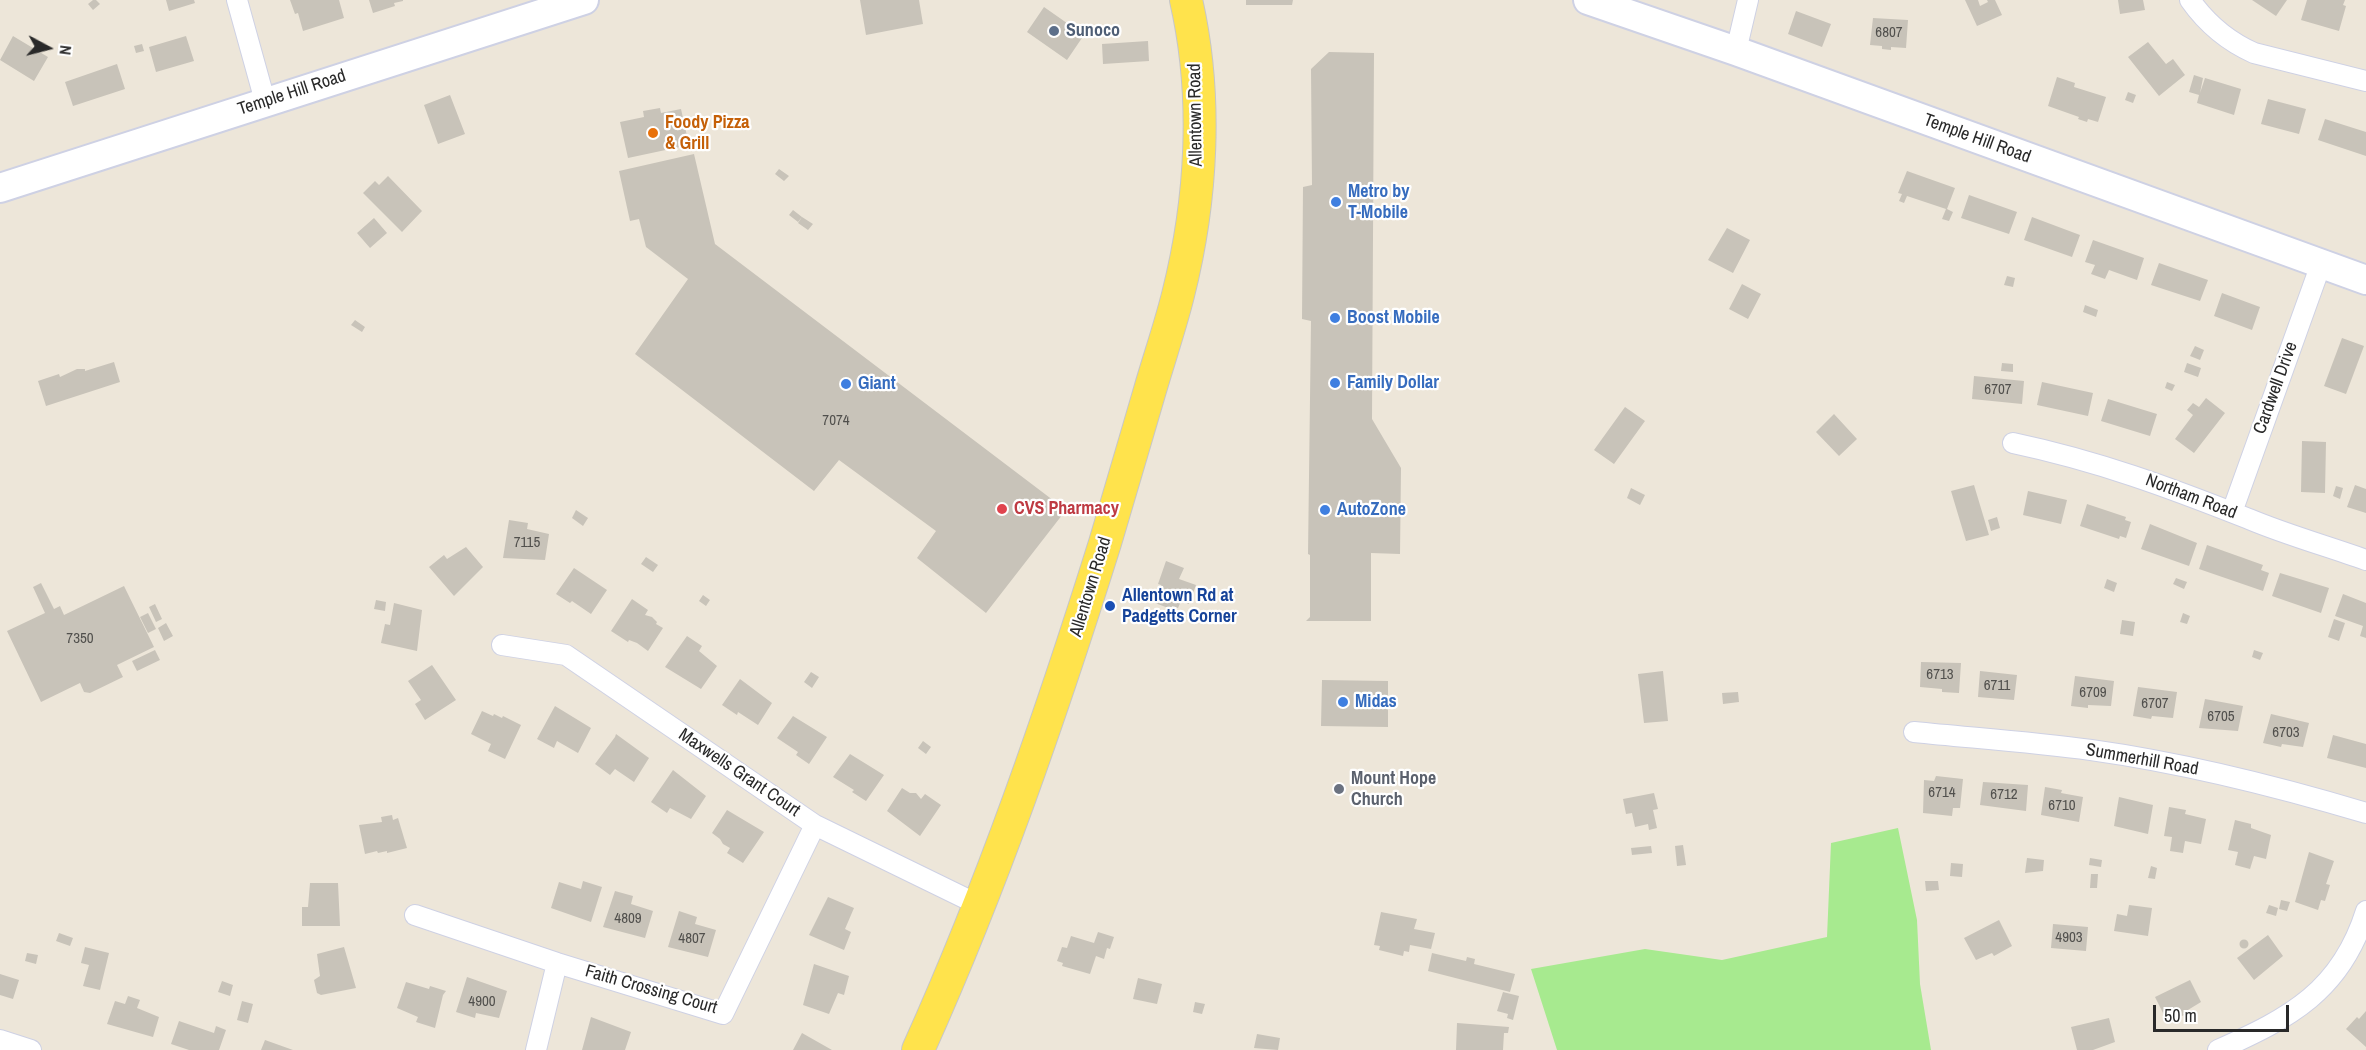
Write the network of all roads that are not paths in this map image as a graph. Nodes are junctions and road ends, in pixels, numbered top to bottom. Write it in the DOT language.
graph roads {
  1 [pos="237,0"];
  2 [pos="584,0"];
  3 [pos="1186,0"];
  4 [pos="1588,0"];
  5 [pos="1748,0"];
  6 [pos="2190,0"];
  7 [pos="1736,51"];
  8 [pos="2366,81"];
  9 [pos="265,101"];
  10 [pos="0,188"];
  11 [pos="2321,264"];
  12 [pos="2366,280"];
  13 [pos="2013,443"];
  14 [pos="2232,512"];
  15 [pos="2366,560"];
  16 [pos="502,645"];
  17 [pos="1914,732"];
  18 [pos="2366,813"];
  19 [pos="815,825"];
  20 [pos="979,905"];
  21 [pos="2366,911"];
  22 [pos="415,915"];
  23 [pos="557,963"];
  24 [pos="0,1040"];
  25 [pos="2242,1045"];
  26 [pos="32,1050"];
  27 [pos="536,1050"];
  28 [pos="918,1050"];
  29 [pos="2218,1050"];
  1 -- 9 [label="street"];
  2 -- 9 [label="main road, Temple Hill Road"];
  3 -- 20 [label="main road, Allentown Road"];
  4 -- 7 [label="main road, Temple Hill Road"];
  5 -- 7 [label="street"];
  6 -- 8 [label="street"];
  7 -- 11 [label="main road, Temple Hill Road"];
  9 -- 10 [label="main road, Temple Hill Road"];
  11 -- 12 [label="main road, Temple Hill Road"];
  11 -- 14 [label="street, Cardwell Drive"];
  13 -- 14 [label="street, Northam Road"];
  14 -- 15 [label="street, Northam Road"];
  16 -- 19 [label="street, Maxwells Grant Court"];
  17 -- 18 [label="street, Summerhill Road"];
  19 -- 20 [label="street, Maxwells Grant Court"];
  19 -- 23 [label="street, Faith Crossing Court"];
  20 -- 28 [label="main road, Allentown Road"];
  21 -- 25 [label="street"];
  22 -- 23 [label="street, Faith Crossing Court"];
  23 -- 27 [label="street"];
  24 -- 26 [label="street"];
  25 -- 29 [label="street"];
}
